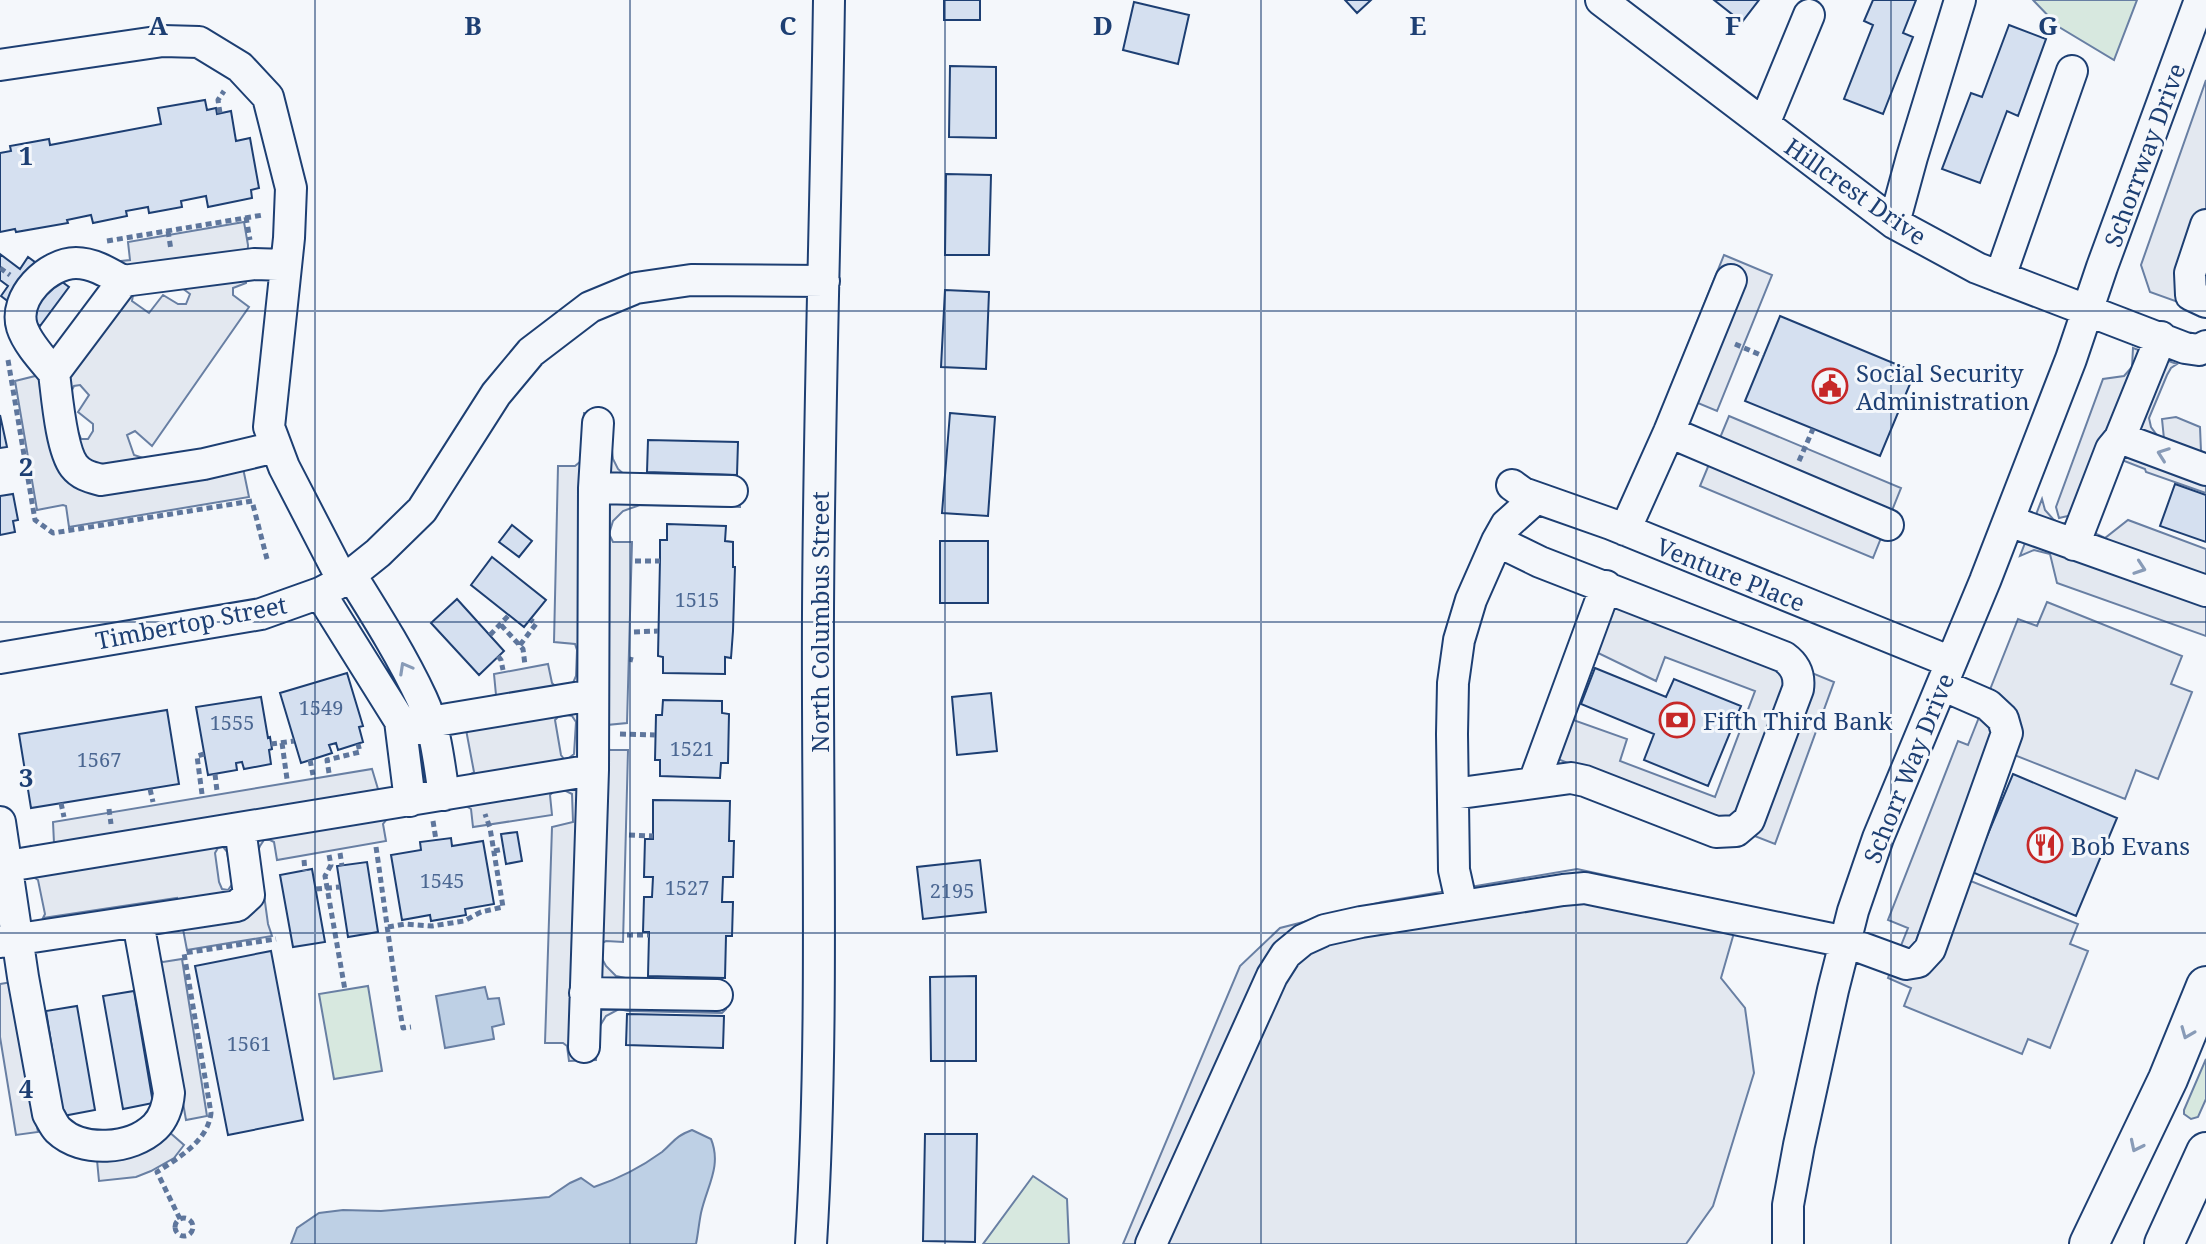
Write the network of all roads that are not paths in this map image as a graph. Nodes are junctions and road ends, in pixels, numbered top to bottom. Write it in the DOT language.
graph roads {
  1 [pos="829,0"];
  2 [pos="1601,0"];
  3 [pos="1960,0"];
  4 [pos="2200,0"];
  5 [pos="1809,15"];
  6 [pos="0,65"];
  7 [pos="2072,71"];
  8 [pos="1764,124"];
  9 [pos="1894,223"];
  10 [pos="2206,225"];
  11 [pos="286,265"];
  12 [pos="2000,277"];
  13 [pos="1731,280"];
  14 [pos="123,281"];
  15 [pos="824,281"];
  16 [pos="2206,302"];
  17 [pos="2089,310"];
  18 [pos="2184,344"];
  19 [pos="54,373"];
  20 [pos="598,423"];
  21 [pos="1669,432"];
  22 [pos="2120,438"];
  23 [pos="276,447"];
  24 [pos="2206,470"];
  25 [pos="594,488"];
  26 [pos="732,491"];
  27 [pos="2009,521"];
  28 [pos="1888,525"];
  29 [pos="1625,530"];
  30 [pos="1497,541"];
  31 [pos="2074,545"];
  32 [pos="338,583"];
  33 [pos="1606,586"];
  34 [pos="2206,591"];
  35 [pos="0,658"];
  36 [pos="1946,674"];
  37 [pos="593,695"];
  38 [pos="416,728"];
  39 [pos="593,770"];
  40 [pos="1534,782"];
  41 [pos="1453,794"];
  42 [pos="444,795"];
  43 [pos="410,801"];
  44 [pos="0,822"];
  45 [pos="240,828"];
  46 [pos="8,866"];
  47 [pos="1462,906"];
  48 [pos="138,922"];
  49 [pos="9,941"];
  50 [pos="1846,942"];
  51 [pos="2206,986"];
  52 [pos="585,993"];
  53 [pos="717,995"];
  54 [pos="584,1047"];
  55 [pos="2206,1152"];
  56 [pos="811,1244"];
  57 [pos="1151,1244"];
  58 [pos="1788,1244"];
  59 [pos="2089,1244"];
  60 [pos="2164,1244"];
  1 -- 15 [label="street, North Columbus Street"];
  2 -- 8 [label="street, Hillcrest Drive"];
  3 -- 9 [label="street"];
  4 -- 17 [label="street, Schorrway Drive"];
  5 -- 8 [label="street"];
  6 -- 11 [label="street"];
  7 -- 12 [label="street"];
  8 -- 9 [label="street, Hillcrest Drive"];
  9 -- 12 [label="street, Hillcrest Drive"];
  10 -- 16 [label="street"];
  11 -- 14 [label="street"];
  11 -- 23 [label="street"];
  12 -- 17 [label="street, Hillcrest Drive"];
  13 -- 21 [label="street"];
  14 -- 19 [label="street"];
  14 -- 19 [label="street"];
  15 -- 32 [label="street, Timbertop Street"];
  15 -- 56 [label="street, North Columbus Street"];
  17 -- 18 [label="street, Hillcrest Drive"];
  17 -- 27 [label="street, Schorr Way Drive"];
  18 -- 22 [label="street"];
  19 -- 23 [label="street"];
  20 -- 25 [label="street"];
  21 -- 28 [label="street"];
  21 -- 29 [label="street"];
  24 -- 22 [label="street, one-way"];
  22 -- 31 [label="street"];
  23 -- 32 [label="street"];
  25 -- 26 [label="street"];
  25 -- 37 [label="street"];
  27 -- 31 [label="street"];
  27 -- 36 [label="street, Schorr Way Drive"];
  29 -- 30 [label="street, Venture Place"];
  29 -- 36 [label="street, Venture Place"];
  30 -- 33 [label="street"];
  30 -- 41 [label="street"];
  31 -- 34 [label="street, one-way"];
  32 -- 35 [label="street, Timbertop Street"];
  32 -- 38 [label="street"];
  33 -- 40 [label="street"];
  33 -- 40 [label="street"];
  36 -- 50 [label="street, Schorr Way Drive"];
  36 -- 50 [label="street, Venture Place"];
  37 -- 38 [label="street"];
  37 -- 39 [label="street"];
  38 -- 42 [label="street"];
  38 -- 43 [label="street"];
  39 -- 42 [label="street"];
  39 -- 52 [label="street"];
  40 -- 41 [label="street"];
  41 -- 47 [label="street"];
  42 -- 43 [label="street"];
  43 -- 45 [label="street"];
  44 -- 46 [label="street"];
  45 -- 46 [label="street"];
  45 -- 48 [label="street"];
  46 -- 49 [label="street"];
  47 -- 50 [label="street"];
  47 -- 57 [label="street"];
  48 -- 49 [label="street"];
  48 -- 49 [label="street"];
  50 -- 58 [label="street, Schorr Way Drive"];
  51 -- 59 [label="main road, one-way"];
  52 -- 53 [label="street"];
  52 -- 54 [label="street"];
  55 -- 60 [label="main road"];
}
